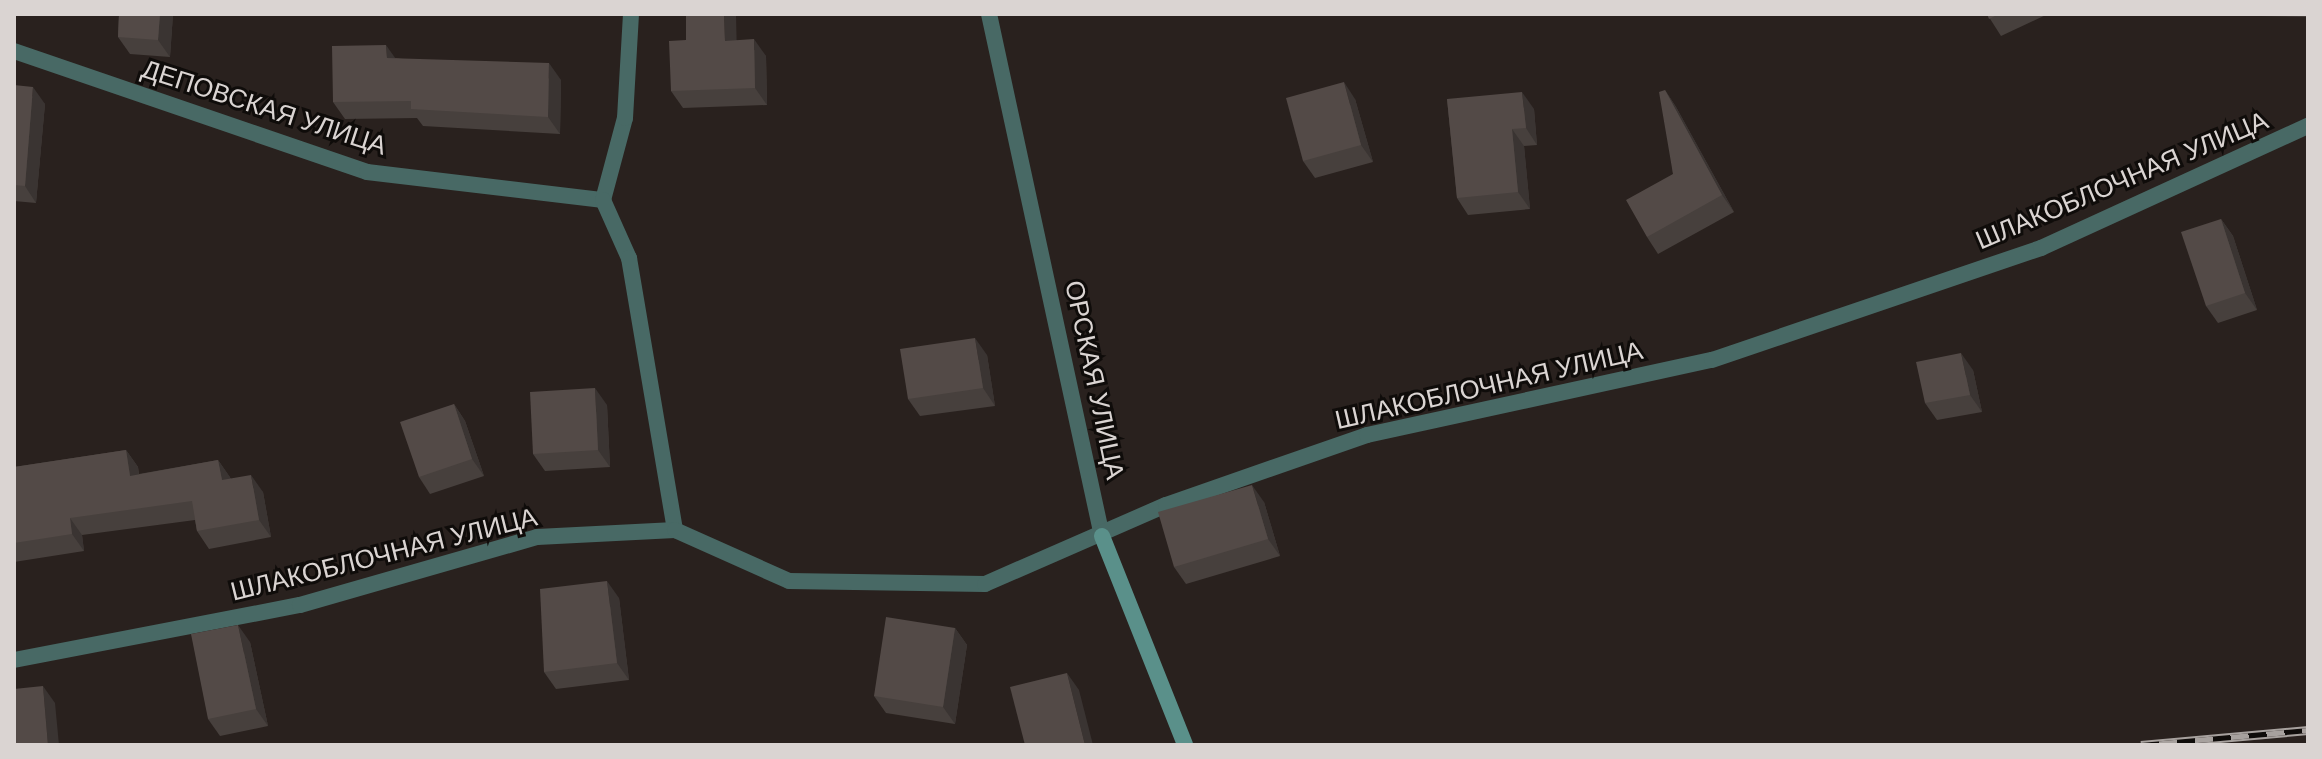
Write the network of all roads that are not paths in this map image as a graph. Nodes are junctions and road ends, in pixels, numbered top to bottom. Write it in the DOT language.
graph roads {
  1 [pos="631,14"];
  2 [pos="989,14"];
  3 [pos="14,51"];
  4 [pos="2308,126"];
  5 [pos="603,200"];
  6 [pos="675,530"];
  7 [pos="1102,536"];
  8 [pos="14,660"];
  9 [pos="1185,745"];
  1 -- 5 [label="street"];
  2 -- 7 [label="street, ОРСКАЯ УЛИЦА"];
  3 -- 5 [label="street, ДЕПОВСКАЯ УЛИЦА"];
  4 -- 7 [label="street, ШЛАКОБЛОЧНАЯ УЛИЦА"];
  5 -- 6 [label="street"];
  6 -- 7 [label="street, ШЛАКОБЛОЧНАЯ УЛИЦА"];
  6 -- 8 [label="street, ШЛАКОБЛОЧНАЯ УЛИЦА"];
  7 -- 9 [label="street, ОРСКАЯ УЛИЦА"];
}
